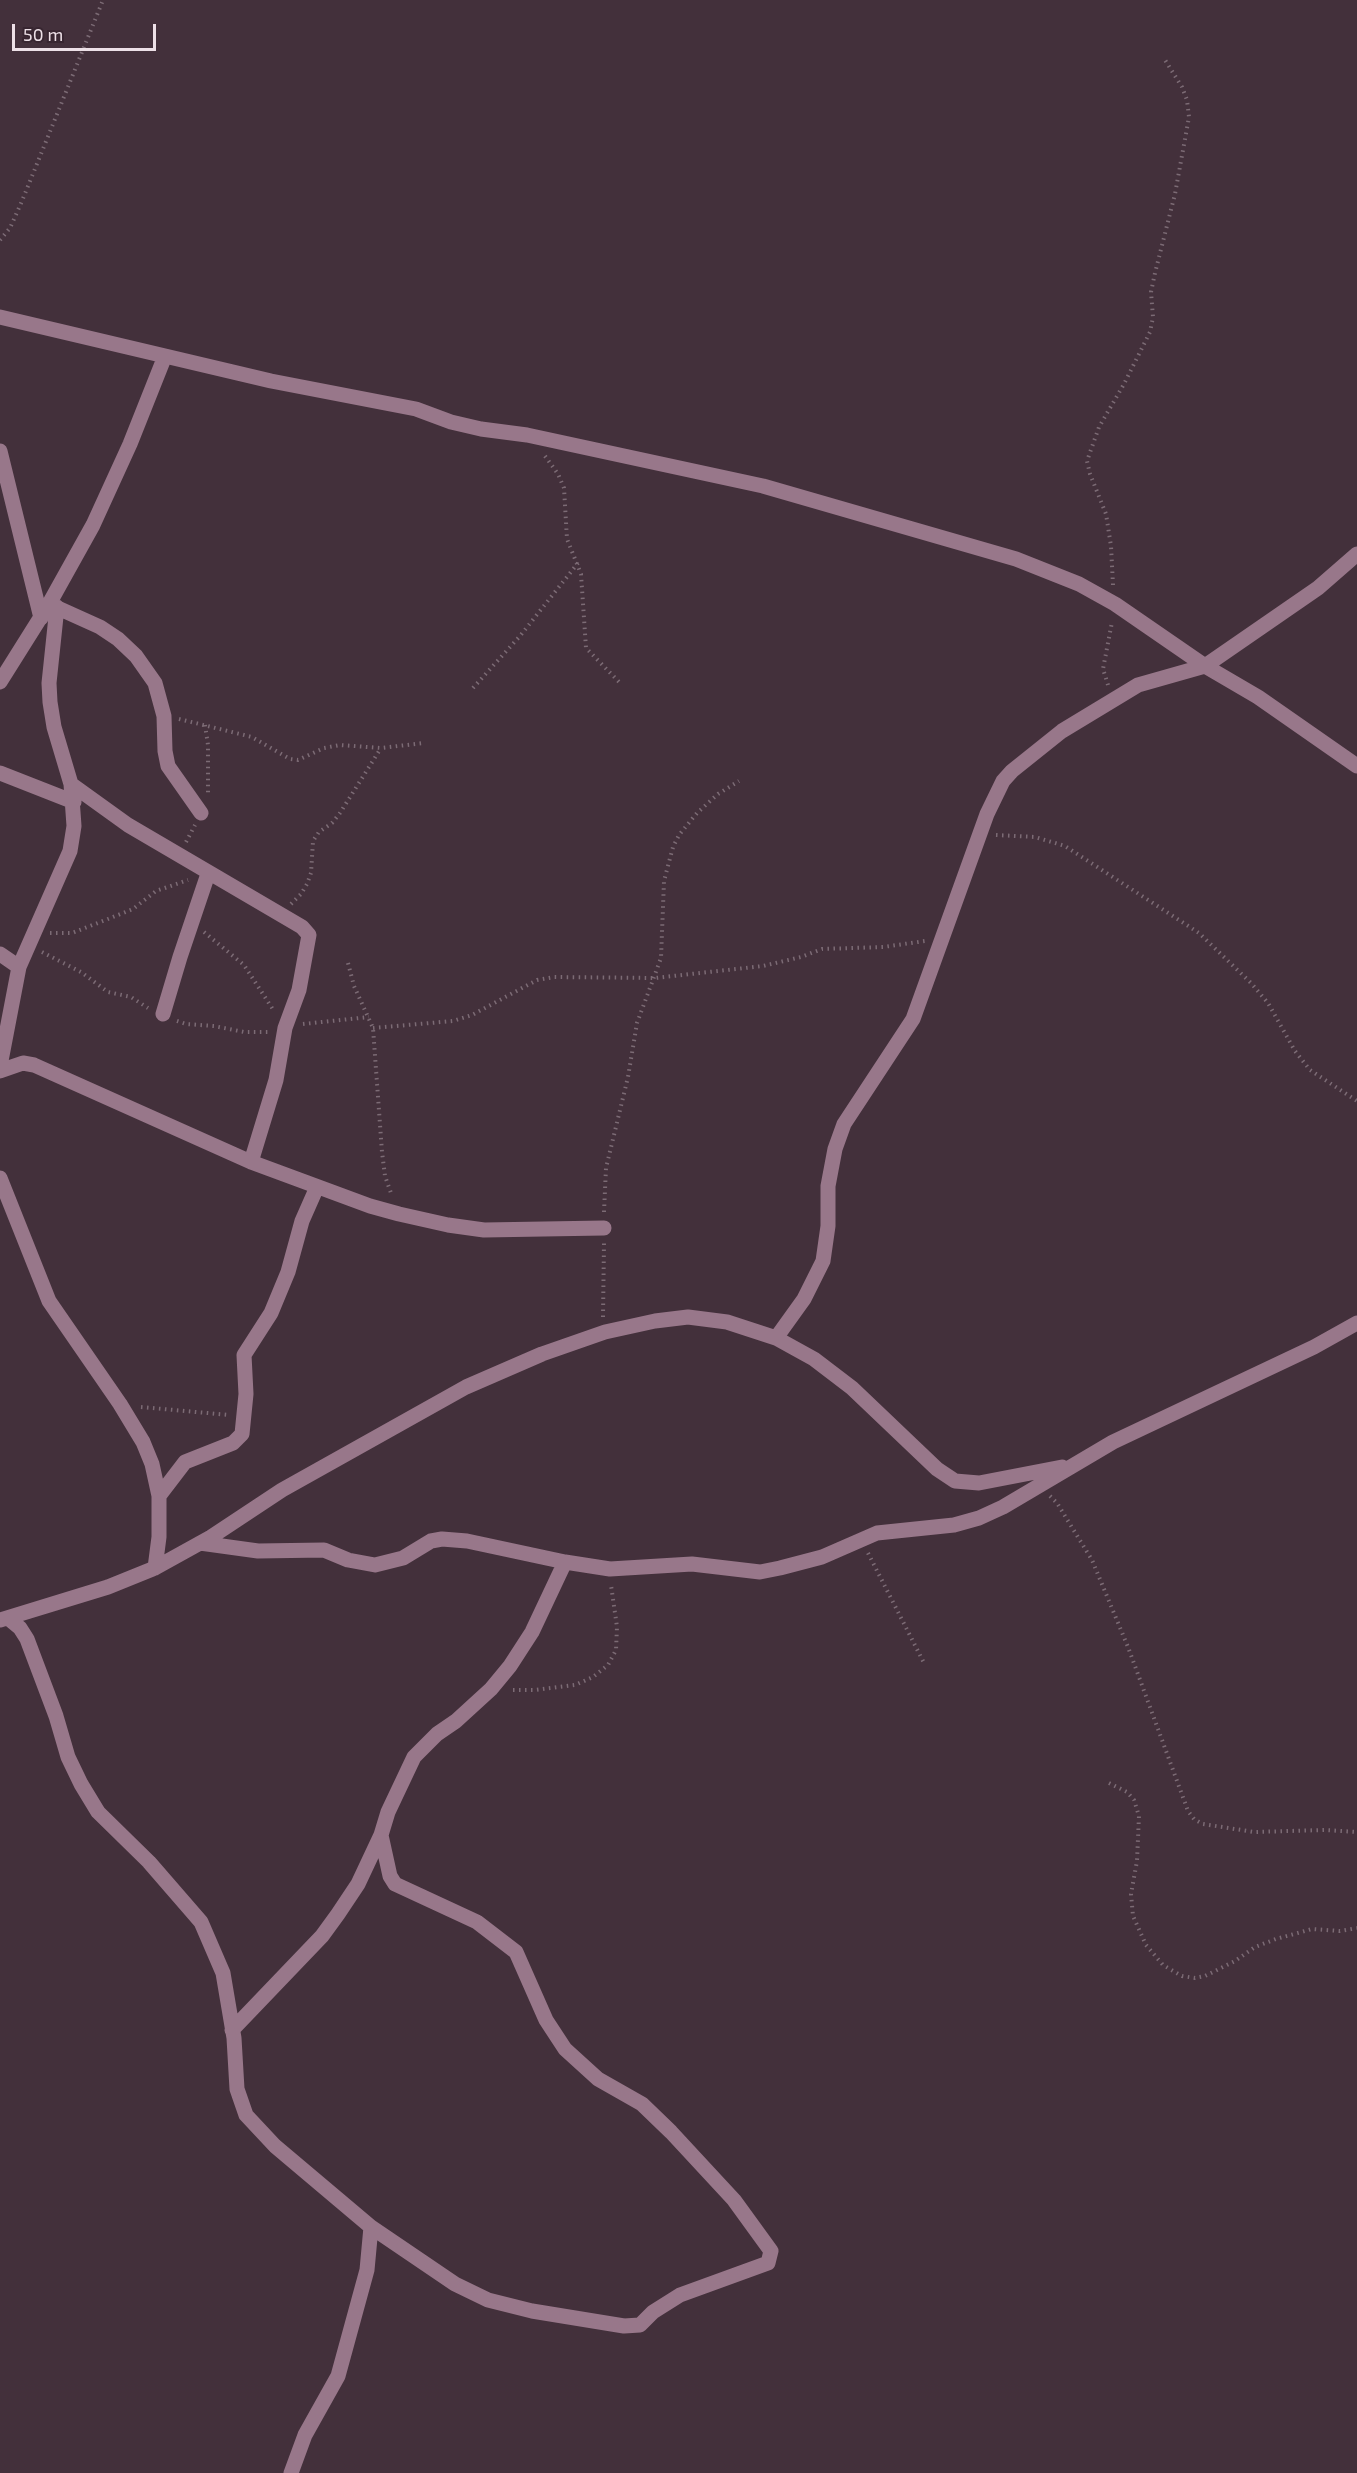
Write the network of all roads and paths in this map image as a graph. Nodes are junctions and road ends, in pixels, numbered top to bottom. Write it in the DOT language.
graph roads {
  1 [pos="103,0"];
  2 [pos="1165,60"];
  3 [pos="0,240"];
  4 [pos="0,317"];
  5 [pos="165,356"];
  6 [pos="527,435"];
  7 [pos="0,451"];
  8 [pos="1357,554"];
  9 [pos="578,562"];
  10 [pos="1115,604"];
  11 [pos="53,605"];
  12 [pos="41,618"];
  13 [pos="1205,666"];
  14 [pos="0,682"];
  15 [pos="621,684"];
  16 [pos="473,688"];
  17 [pos="1114,699"];
  18 [pos="164,716"];
  19 [pos="424,743"];
  20 [pos="381,748"];
  21 [pos="1357,766"];
  22 [pos="0,773"];
  23 [pos="739,781"];
  24 [pos="71,784"];
  25 [pos="74,802"];
  26 [pos="201,813"];
  27 [pos="981,836"];
  28 [pos="208,874"];
  29 [pos="273,911"];
  30 [pos="192,923"];
  31 [pos="34,930"];
  32 [pos="941,940"];
  33 [pos="0,954"];
  34 [pos="348,963"];
  35 [pos="20,967"];
  36 [pos="655,978"];
  37 [pos="163,1014"];
  38 [pos="369,1017"];
  39 [pos="281,1022"];
  40 [pos="373,1028"];
  41 [pos="0,1066"];
  42 [pos="0,1071"];
  43 [pos="1357,1101"];
  44 [pos="251,1162"];
  45 [pos="0,1178"];
  46 [pos="317,1187"];
  47 [pos="399,1214"];
  48 [pos="604,1228"];
  49 [pos="1357,1323"];
  50 [pos="605,1332"];
  51 [pos="776,1338"];
  52 [pos="120,1404"];
  53 [pos="245,1416"];
  54 [pos="1072,1465"];
  55 [pos="1030,1491"];
  56 [pos="159,1496"];
  57 [pos="860,1539"];
  58 [pos="201,1543"];
  59 [pos="565,1562"];
  60 [pos="154,1568"];
  61 [pos="610,1569"];
  62 [pos="4,1619"];
  63 [pos="924,1663"];
  64 [pos="491,1689"];
  65 [pos="1109,1783"];
  66 [pos="1357,1832"];
  67 [pos="381,1835"];
  68 [pos="1357,1928"];
  69 [pos="232,2030"];
  70 [pos="371,2227"];
  71 [pos="291,2473"];
  1 -- 3 [label="path"];
  2 -- 10 [label="path"];
  4 -- 5 [label="street"];
  5 -- 6 [label="street"];
  5 -- 11 [label="street"];
  6 -- 9 [label="path"];
  6 -- 10 [label="street"];
  7 -- 12 [label="street"];
  8 -- 13 [label="street"];
  9 -- 15 [label="path"];
  9 -- 16 [label="path"];
  10 -- 13 [label="street"];
  10 -- 17 [label="path"];
  11 -- 12 [label="street"];
  11 -- 18 [label="street"];
  11 -- 24 [label="street"];
  12 -- 14 [label="street"];
  13 -- 17 [label="street"];
  13 -- 21 [label="street"];
  17 -- 27 [label="street"];
  18 -- 20 [label="path"];
  18 -- 26 [label="street"];
  19 -- 20 [label="path"];
  20 -- 29 [label="path"];
  22 -- 25 [label="street"];
  23 -- 36 [label="path"];
  24 -- 25 [label="street"];
  24 -- 28 [label="street"];
  25 -- 31 [label="street"];
  27 -- 32 [label="street"];
  27 -- 43 [label="path"];
  28 -- 29 [label="street"];
  28 -- 30 [label="street"];
  28 -- 31 [label="path"];
  29 -- 39 [label="street"];
  30 -- 37 [label="street"];
  30 -- 39 [label="path"];
  31 -- 35 [label="street"];
  32 -- 36 [label="path"];
  32 -- 51 [label="street"];
  33 -- 35 [label="street"];
  34 -- 38 [label="path"];
  35 -- 41 [label="street"];
  36 -- 40 [label="path"];
  36 -- 48 [label="path"];
  38 -- 39 [label="path"];
  38 -- 40 [label="path"];
  39 -- 44 [label="street"];
  40 -- 47 [label="path"];
  42 -- 44 [label="street"];
  44 -- 46 [label="street"];
  45 -- 52 [label="street"];
  46 -- 47 [label="street"];
  46 -- 53 [label="street"];
  47 -- 48 [label="street"];
  48 -- 50 [label="path"];
  49 -- 54 [label="street"];
  50 -- 51 [label="street"];
  50 -- 58 [label="street"];
  51 -- 54 [label="street"];
  52 -- 53 [label="path"];
  52 -- 56 [label="street"];
  53 -- 56 [label="street"];
  54 -- 55 [label="street"];
  55 -- 57 [label="street"];
  55 -- 66 [label="path"];
  56 -- 60 [label="street"];
  57 -- 61 [label="street"];
  57 -- 63 [label="path"];
  58 -- 59 [label="street"];
  58 -- 60 [label="street"];
  59 -- 61 [label="street"];
  59 -- 64 [label="street"];
  60 -- 62 [label="street"];
  61 -- 64 [label="path"];
  62 -- 69 [label="street"];
  64 -- 67 [label="street"];
  65 -- 68 [label="path"];
  67 -- 69 [label="street"];
  67 -- 70 [label="street"];
  69 -- 70 [label="street"];
  70 -- 71 [label="street"];
}
